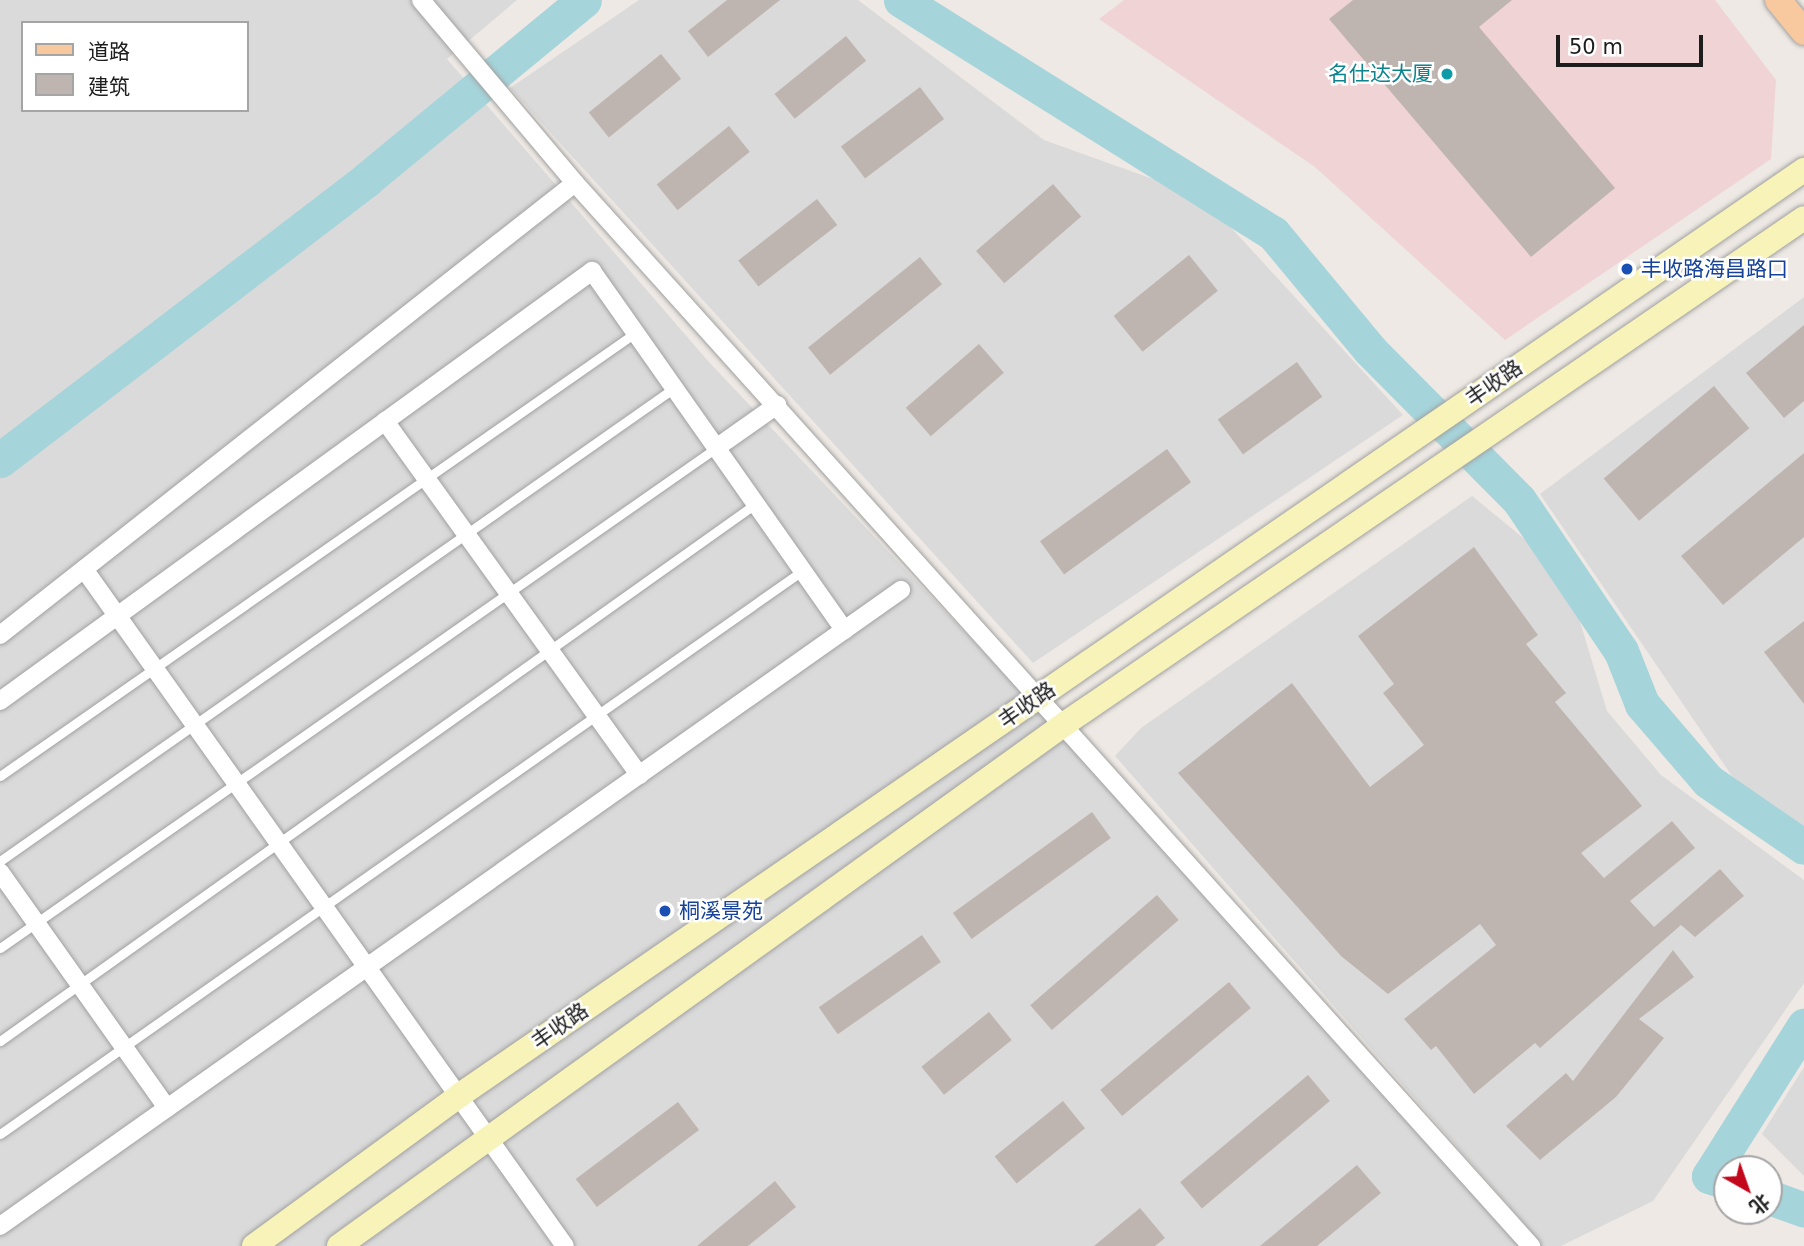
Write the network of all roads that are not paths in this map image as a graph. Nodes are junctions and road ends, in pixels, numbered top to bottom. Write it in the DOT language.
graph roads {
  1 [pos="421,0"];
  2 [pos="1779,0"];
  3 [pos="1804,32"];
  4 [pos="1804,170"];
  5 [pos="575,183"];
  6 [pos="1804,218"];
  7 [pos="635,333"];
  8 [pos="674,388"];
  9 [pos="778,405"];
  10 [pos="385,421"];
  11 [pos="716,447"];
  12 [pos="426,478"];
  13 [pos="755,504"];
  14 [pos="466,534"];
  15 [pos="84,569"];
  16 [pos="802,571"];
  17 [pos="901,590"];
  18 [pos="508,592"];
  19 [pos="117,616"];
  20 [pos="844,630"];
  21 [pos="0,635"];
  22 [pos="550,650"];
  23 [pos="155,668"];
  24 [pos="1041,695"];
  25 [pos="0,701"];
  26 [pos="596,715"];
  27 [pos="1066,723"];
  28 [pos="195,724"];
  29 [pos="639,775"];
  30 [pos="0,776"];
  31 [pos="237,783"];
  32 [pos="279,842"];
  33 [pos="0,861"];
  34 [pos="0,872"];
  35 [pos="325,906"];
  36 [pos="36,923"];
  37 [pos="0,948"];
  38 [pos="368,966"];
  39 [pos="80,985"];
  40 [pos="0,1041"];
  41 [pos="124,1047"];
  42 [pos="460,1095"];
  43 [pos="167,1108"];
  44 [pos="0,1134"];
  45 [pos="491,1139"];
  46 [pos="0,1226"];
  47 [pos="254,1246"];
  48 [pos="339,1246"];
  49 [pos="565,1246"];
  50 [pos="1531,1246"];
  1 -- 5 [label="street"];
  2 -- 3 [label="main road"];
  4 -- 24 [label="main road, 丰收路"];
  5 -- 9 [label="street"];
  5 -- 15 [label="street"];
  6 -- 27 [label="main road, 丰收路"];
  7 -- 8 [label="street"];
  7 -- 10 [label="street"];
  7 -- 12 [label="lane"];
  8 -- 11 [label="street"];
  8 -- 14 [label="lane"];
  9 -- 11 [label="street"];
  9 -- 24 [label="street"];
  10 -- 12 [label="street"];
  10 -- 19 [label="street"];
  11 -- 13 [label="street"];
  11 -- 18 [label="lane"];
  12 -- 14 [label="street"];
  12 -- 23 [label="lane"];
  13 -- 16 [label="street"];
  13 -- 22 [label="lane"];
  14 -- 18 [label="street"];
  14 -- 28 [label="lane"];
  15 -- 19 [label="street"];
  15 -- 21 [label="street"];
  16 -- 20 [label="street"];
  16 -- 26 [label="lane"];
  17 -- 20 [label="street"];
  18 -- 22 [label="street"];
  18 -- 31 [label="lane"];
  19 -- 23 [label="street"];
  19 -- 25 [label="street"];
  20 -- 29 [label="street"];
  22 -- 26 [label="street"];
  22 -- 32 [label="lane"];
  23 -- 28 [label="street"];
  23 -- 30 [label="lane"];
  24 -- 27 [label="street"];
  24 -- 42 [label="main road, 丰收路"];
  26 -- 29 [label="street"];
  26 -- 35 [label="lane"];
  27 -- 45 [label="main road, 丰收路"];
  27 -- 50 [label="street"];
  28 -- 31 [label="street"];
  28 -- 33 [label="lane"];
  29 -- 38 [label="street"];
  31 -- 32 [label="street"];
  31 -- 36 [label="lane"];
  32 -- 35 [label="street"];
  32 -- 39 [label="lane"];
  34 -- 36 [label="street"];
  35 -- 38 [label="street"];
  35 -- 41 [label="lane"];
  36 -- 37 [label="lane"];
  36 -- 39 [label="street"];
  38 -- 42 [label="street"];
  38 -- 43 [label="street"];
  39 -- 40 [label="lane"];
  39 -- 41 [label="street"];
  41 -- 43 [label="street"];
  41 -- 44 [label="lane"];
  42 -- 45 [label="street"];
  42 -- 47 [label="main road, 丰收路"];
  43 -- 46 [label="street"];
  45 -- 48 [label="main road, 丰收路"];
  45 -- 49 [label="street"];
}
